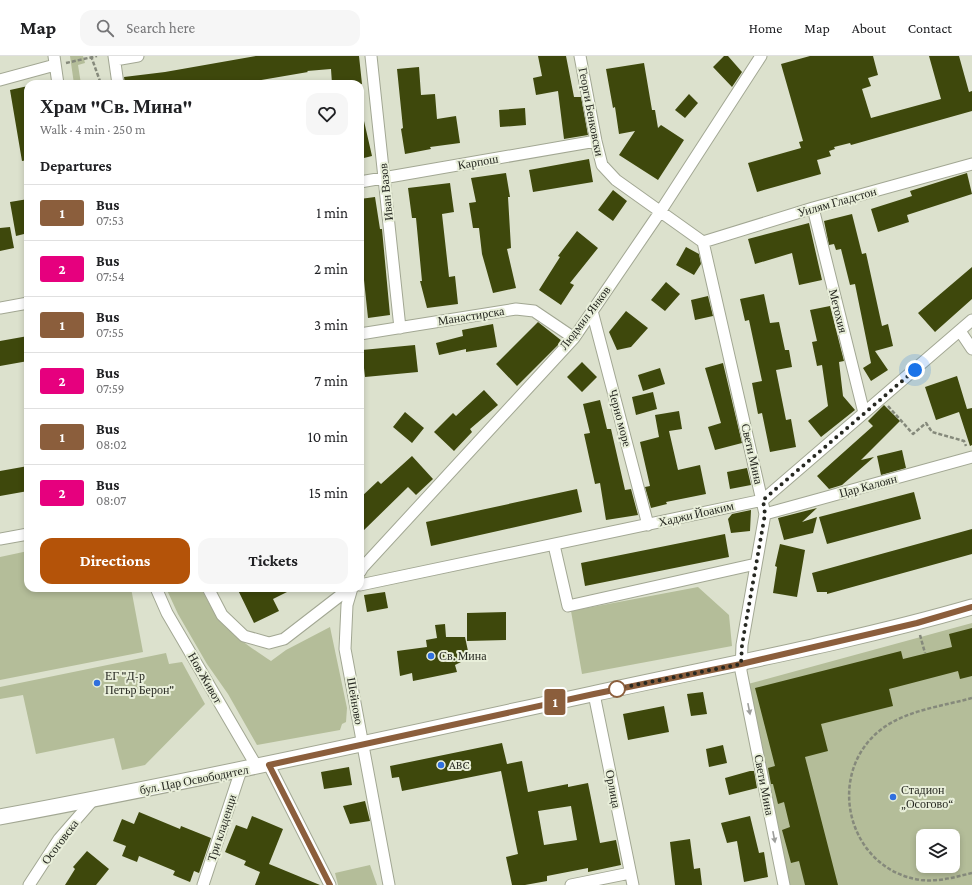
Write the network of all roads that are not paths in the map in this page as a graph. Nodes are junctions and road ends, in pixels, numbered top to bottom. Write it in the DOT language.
graph roads {
  1 [pos="138,56"];
  2 [pos="371,56"];
  3 [pos="580,56"];
  4 [pos="761,56"];
  5 [pos="114,58"];
  6 [pos="54,61"];
  7 [pos="0,80"];
  8 [pos="57,80"];
  9 [pos="117,80"];
  10 [pos="596,142"];
  11 [pos="972,164"];
  12 [pos="385,178"];
  13 [pos="364,181"];
  14 [pos="813,208"];
  15 [pos="660,212"];
  16 [pos="703,242"];
  17 [pos="24,304"];
  18 [pos="0,308"];
  19 [pos="592,311"];
  20 [pos="972,320"];
  21 [pos="400,328"];
  22 [pos="960,331"];
  23 [pos="364,333"];
  24 [pos="574,338"];
  25 [pos="972,349"];
  26 [pos="864,413"];
  27 [pos="971,457"];
  28 [pos="763,500"];
  29 [pos="765,514"];
  30 [pos="648,525"];
  31 [pos="24,535"];
  32 [pos="0,539"];
  33 [pos="554,545"];
  34 [pos="756,564"];
  35 [pos="364,566"];
  36 [pos="364,583"];
  37 [pos="158,592"];
  38 [pos="210,592"];
  39 [pos="346,592"];
  40 [pos="350,592"];
  41 [pos="972,607"];
  42 [pos="741,667"];
  43 [pos="594,694"];
  44 [pos="362,744"];
  45 [pos="263,766"];
  46 [pos="240,770"];
  47 [pos="93,800"];
  48 [pos="0,817"];
  49 [pos="630,873"];
  50 [pos="29,885"];
  51 [pos="203,885"];
  52 [pos="330,885"];
  53 [pos="389,885"];
  54 [pos="571,885"];
  55 [pos="632,885"];
  56 [pos="784,885"];
  1 -- 5 [label="street"];
  2 -- 12 [label="street, Иван Вазов"];
  3 -- 10 [label="street, Георги Бенковски"];
  4 -- 15 [label="street, Людмил Янков"];
  5 -- 9 [label="street"];
  6 -- 7 [label="street"];
  6 -- 8 [label="street"];
  10 -- 12 [label="street, Карпош"];
  10 -- 15 [label="street, Георги Бенковски"];
  11 -- 14 [label="street, Уилям Гладстон"];
  12 -- 13 [label="street, Карпош"];
  12 -- 21 [label="street, Иван Вазов"];
  14 -- 16 [label="street, Уилям Гладстон"];
  14 -- 26 [label="street, Метохия"];
  15 -- 16 [label="street"];
  15 -- 19 [label="street, Людмил Янков"];
  16 -- 28 [label="street, Свети Мина"];
  17 -- 18 [label="street"];
  19 -- 24 [label="street, Людмил Янков"];
  19 -- 30 [label="street, Черно море"];
  20 -- 22 [label="street, Хаджи Йоаким"];
  21 -- 23 [label="street, Манастирска"];
  21 -- 24 [label="street, Манастирска"];
  22 -- 25 [label="street"];
  22 -- 26 [label="street, Хаджи Йоаким"];
  24 -- 35 [label="street, Людмил Янков"];
  26 -- 28 [label="street, Хаджи Йоаким"];
  27 -- 29 [label="street, Цар Калоян"];
  28 -- 29 [label="street, Свети Мина"];
  28 -- 30 [label="street, Хаджи Йоаким"];
  29 -- 34 [label="street, Свети Мина"];
  30 -- 33 [label="street, Хаджи Йоаким"];
  31 -- 32 [label="street"];
  33 -- 34 [label="street"];
  33 -- 36 [label="street, Хаджи Йоаким"];
  34 -- 42 [label="street, Свети Мина"];
  37 -- 45 [label="street, Нов Живот"];
  38 -- 39 [label="street"];
  40 -- 44 [label="street, Шейново"];
  41 -- 42 [label="main road, бул. Цар Освободител"];
  42 -- 43 [label="main road, бул. Цар Освободител"];
  42 -- 56 [label="street, Свети Мина, one-way"];
  43 -- 44 [label="main road, бул. Цар Освободител"];
  43 -- 49 [label="street, Орлица"];
  44 -- 45 [label="main road, бул. Цар Освободител"];
  44 -- 53 [label="street, Шейново"];
  45 -- 46 [label="main road, бул. Цар Освободител"];
  45 -- 52 [label="street, Нов Живот"];
  46 -- 47 [label="main road, бул. Цар Освободител"];
  46 -- 51 [label="street, Три кладенци"];
  47 -- 48 [label="main road, бул. Цар Освободител"];
  47 -- 50 [label="street, Осоговска"];
  49 -- 54 [label="street"];
  49 -- 55 [label="street, Орлица"];
}
